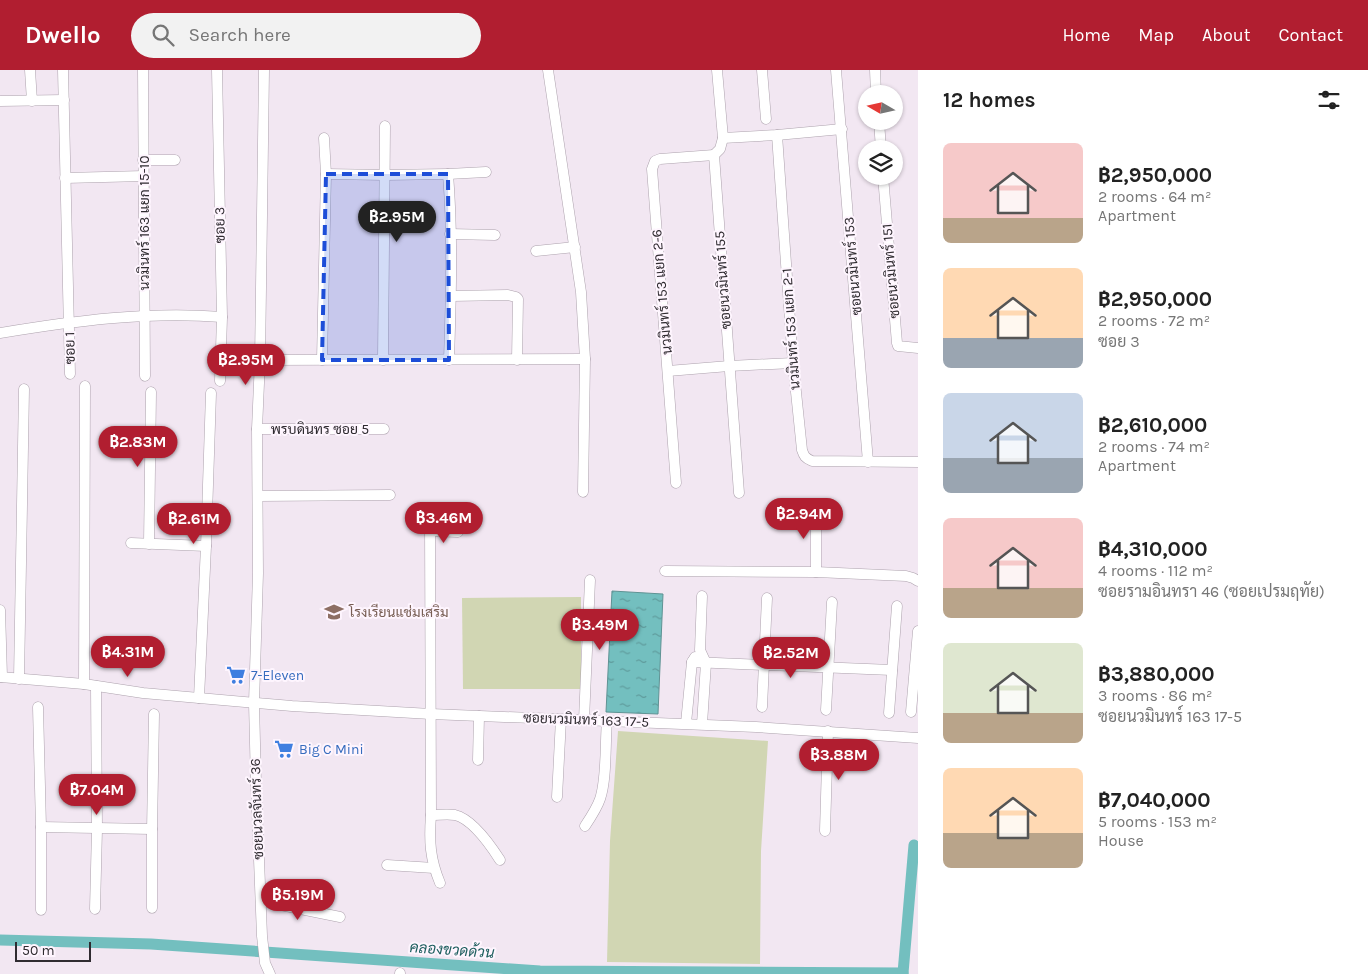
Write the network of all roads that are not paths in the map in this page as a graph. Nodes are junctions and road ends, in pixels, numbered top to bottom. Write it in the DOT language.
graph roads {
  1 [pos="30,70"];
  2 [pos="63,70"];
  3 [pos="143,70"];
  4 [pos="216,70"];
  5 [pos="264,70"];
  6 [pos="548,70"];
  7 [pos="716,70"];
  8 [pos="762,70"];
  9 [pos="836,70"];
  10 [pos="874,70"];
  11 [pos="875,85"];
  12 [pos="64,100"];
  13 [pos="0,101"];
  14 [pos="32,101"];
  15 [pos="766,119"];
  16 [pos="385,126"];
  17 [pos="842,129"];
  18 [pos="777,135"];
  19 [pos="324,138"];
  20 [pos="723,138"];
  21 [pos="714,155"];
  22 [pos="143,160"];
  23 [pos="175,160"];
  24 [pos="486,172"];
  25 [pos="326,174"];
  26 [pos="448,174"];
  27 [pos="385,175"];
  28 [pos="144,176"];
  29 [pos="66,178"];
  30 [pos="884,185"];
  31 [pos="450,234"];
  32 [pos="495,235"];
  33 [pos="574,247"];
  34 [pos="536,251"];
  35 [pos="451,296"];
  36 [pos="144,316"];
  37 [pos="222,317"];
  38 [pos="69,322"];
  39 [pos="0,333"];
  40 [pos="918,348"];
  41 [pos="585,359"];
  42 [pos="260,360"];
  43 [pos="322,360"];
  44 [pos="384,360"];
  45 [pos="449,360"];
  46 [pos="517,360"];
  47 [pos="793,363"];
  48 [pos="729,366"];
  49 [pos="668,371"];
  50 [pos="70,374"];
  51 [pos="145,376"];
  52 [pos="220,381"];
  53 [pos="85,386"];
  54 [pos="24,388"];
  55 [pos="151,392"];
  56 [pos="211,393"];
  57 [pos="257,429"];
  58 [pos="384,429"];
  59 [pos="868,462"];
  60 [pos="918,462"];
  61 [pos="676,483"];
  62 [pos="583,492"];
  63 [pos="739,493"];
  64 [pos="390,495"];
  65 [pos="258,496"];
  66 [pos="816,508"];
  67 [pos="430,520"];
  68 [pos="430,531"];
  69 [pos="458,532"];
  70 [pos="131,543"];
  71 [pos="149,544"];
  72 [pos="206,546"];
  73 [pos="665,571"];
  74 [pos="816,572"];
  75 [pos="590,580"];
  76 [pos="918,581"];
  77 [pos="702,596"];
  78 [pos="767,598"];
  79 [pos="832,602"];
  80 [pos="897,606"];
  81 [pos="0,610"];
  82 [pos="918,631"];
  83 [pos="700,650"];
  84 [pos="692,662"];
  85 [pos="706,663"];
  86 [pos="764,666"];
  87 [pos="829,668"];
  88 [pos="892,670"];
  89 [pos="1,677"];
  90 [pos="19,679"];
  91 [pos="84,684"];
  92 [pos="96,686"];
  93 [pos="199,698"];
  94 [pos="254,703"];
  95 [pos="762,707"];
  96 [pos="38,708"];
  97 [pos="826,710"];
  98 [pos="911,712"];
  99 [pos="889,713"];
  100 [pos="154,714"];
  101 [pos="431,714"];
  102 [pos="479,716"];
  103 [pos="561,719"];
  104 [pos="584,720"];
  105 [pos="606,721"];
  106 [pos="686,723"];
  107 [pos="702,724"];
  108 [pos="828,731"];
  109 [pos="918,738"];
  110 [pos="478,760"];
  111 [pos="558,797"];
  112 [pos="431,815"];
  113 [pos="585,826"];
  114 [pos="41,827"];
  115 [pos="97,829"];
  116 [pos="152,829"];
  117 [pos="825,831"];
  118 [pos="500,860"];
  119 [pos="387,865"];
  120 [pos="434,868"];
  121 [pos="440,883"];
  122 [pos="261,901"];
  123 [pos="152,908"];
  124 [pos="95,909"];
  125 [pos="41,910"];
  126 [pos="340,917"];
  127 [pos="270,974"];
  1 -- 14 [label="street"];
  2 -- 12 [label="street, ซอย 1"];
  3 -- 22 [label="street, นวมินทร์ 163 แยก 15-10"];
  4 -- 37 [label="street, ซอย 3"];
  5 -- 42 [label="street, ซอยนวลจันทร์ 36"];
  6 -- 33 [label="street"];
  7 -- 20 [label="street"];
  8 -- 15 [label="street"];
  9 -- 17 [label="street, ซอยนวมินทร์ 153"];
  10 -- 11 [label="street"];
  12 -- 14 [label="street"];
  12 -- 29 [label="street, ซอย 1"];
  13 -- 14 [label="street"];
  16 -- 27 [label="street"];
  17 -- 18 [label="street"];
  17 -- 59 [label="street, ซอยนวมินทร์ 153"];
  18 -- 20 [label="street"];
  18 -- 47 [label="street, นวมินทร์ 153 แยก 2-1"];
  19 -- 25 [label="street"];
  20 -- 21 [label="street"];
  21 -- 48 [label="street, ซอยนวมินทร์ 155"];
  21 -- 49 [label="street, นวมินทร์ 153 แยก 2-6"];
  22 -- 23 [label="street"];
  22 -- 28 [label="street, นวมินทร์ 163 แยก 15-10"];
  24 -- 26 [label="street"];
  25 -- 27 [label="street"];
  25 -- 43 [label="street"];
  26 -- 27 [label="street"];
  26 -- 31 [label="street"];
  27 -- 44 [label="street"];
  28 -- 29 [label="street"];
  28 -- 36 [label="street, นวมินทร์ 163 แยก 15-10"];
  29 -- 38 [label="street, ซอย 1"];
  30 -- 40 [label="street, ซอยนวมินทร์ 151"];
  31 -- 32 [label="street"];
  31 -- 35 [label="street"];
  33 -- 34 [label="street"];
  33 -- 41 [label="street"];
  35 -- 45 [label="street"];
  35 -- 46 [label="street"];
  36 -- 37 [label="street"];
  36 -- 38 [label="street"];
  36 -- 51 [label="street, นวมินทร์ 163 แยก 15-10"];
  37 -- 52 [label="street, ซอย 3"];
  38 -- 39 [label="street"];
  38 -- 50 [label="street, ซอย 1"];
  41 -- 46 [label="street"];
  41 -- 62 [label="street"];
  42 -- 43 [label="street"];
  42 -- 57 [label="street, ซอยนวลจันทร์ 36"];
  43 -- 44 [label="street"];
  44 -- 45 [label="street"];
  45 -- 46 [label="street"];
  47 -- 48 [label="street"];
  47 -- 59 [label="street, นวมินทร์ 153 แยก 2-1"];
  48 -- 49 [label="street"];
  48 -- 63 [label="street, ซอยนวมินทร์ 155"];
  49 -- 61 [label="street, นวมินทร์ 153 แยก 2-6"];
  53 -- 91 [label="street"];
  54 -- 90 [label="street"];
  55 -- 71 [label="street"];
  56 -- 72 [label="street"];
  57 -- 58 [label="street, พรบดินทร ซอย 5"];
  57 -- 65 [label="street, ซอยนวลจันทร์ 36"];
  59 -- 60 [label="street"];
  64 -- 65 [label="street"];
  65 -- 94 [label="street, ซอยนวลจันทร์ 36"];
  66 -- 74 [label="street"];
  67 -- 68 [label="street"];
  68 -- 69 [label="street"];
  68 -- 101 [label="street"];
  70 -- 71 [label="street"];
  71 -- 72 [label="street"];
  72 -- 93 [label="street"];
  73 -- 74 [label="street"];
  74 -- 76 [label="street"];
  75 -- 104 [label="street"];
  77 -- 83 [label="street"];
  78 -- 86 [label="street"];
  79 -- 87 [label="street"];
  80 -- 88 [label="street"];
  81 -- 89 [label="street"];
  82 -- 98 [label="street"];
  83 -- 84 [label="street"];
  83 -- 85 [label="street"];
  84 -- 85 [label="street"];
  84 -- 106 [label="street"];
  85 -- 86 [label="street"];
  85 -- 107 [label="street"];
  86 -- 87 [label="street"];
  86 -- 95 [label="street"];
  87 -- 88 [label="street"];
  87 -- 97 [label="street"];
  88 -- 99 [label="street"];
  89 -- 90 [label="street, ซอยนวมินทร์ 163 17-5"];
  90 -- 91 [label="street, ซอยนวมินทร์ 163 17-5"];
  91 -- 92 [label="street, ซอยนวมินทร์ 163 17-5"];
  92 -- 93 [label="street, ซอยนวมินทร์ 163 17-5"];
  92 -- 115 [label="street"];
  93 -- 94 [label="street, ซอยนวมินทร์ 163 17-5"];
  94 -- 101 [label="street, ซอยนวมินทร์ 163 17-5"];
  94 -- 122 [label="street, ซอยนวลจันทร์ 36"];
  96 -- 114 [label="street"];
  100 -- 116 [label="street"];
  101 -- 102 [label="street, ซอยนวมินทร์ 163 17-5"];
  101 -- 112 [label="street"];
  102 -- 103 [label="street, ซอยนวมินทร์ 163 17-5"];
  102 -- 110 [label="street"];
  103 -- 104 [label="street, ซอยนวมินทร์ 163 17-5"];
  103 -- 111 [label="street"];
  104 -- 105 [label="street, ซอยนวมินทร์ 163 17-5"];
  105 -- 106 [label="street, ซอยนวมินทร์ 163 17-5"];
  105 -- 113 [label="street"];
  106 -- 107 [label="street, ซอยนวมินทร์ 163 17-5"];
  107 -- 108 [label="street, ซอยนวมินทร์ 163 17-5"];
  108 -- 109 [label="street, ซอยนวมินทร์ 163 17-5"];
  108 -- 117 [label="street"];
  112 -- 118 [label="street"];
  112 -- 120 [label="street"];
  114 -- 115 [label="street"];
  114 -- 125 [label="street"];
  115 -- 116 [label="street"];
  115 -- 124 [label="street"];
  116 -- 123 [label="street"];
  119 -- 120 [label="street"];
  120 -- 121 [label="street"];
  122 -- 126 [label="street"];
  122 -- 127 [label="street, ซอยนวลจันทร์ 36"];
}
